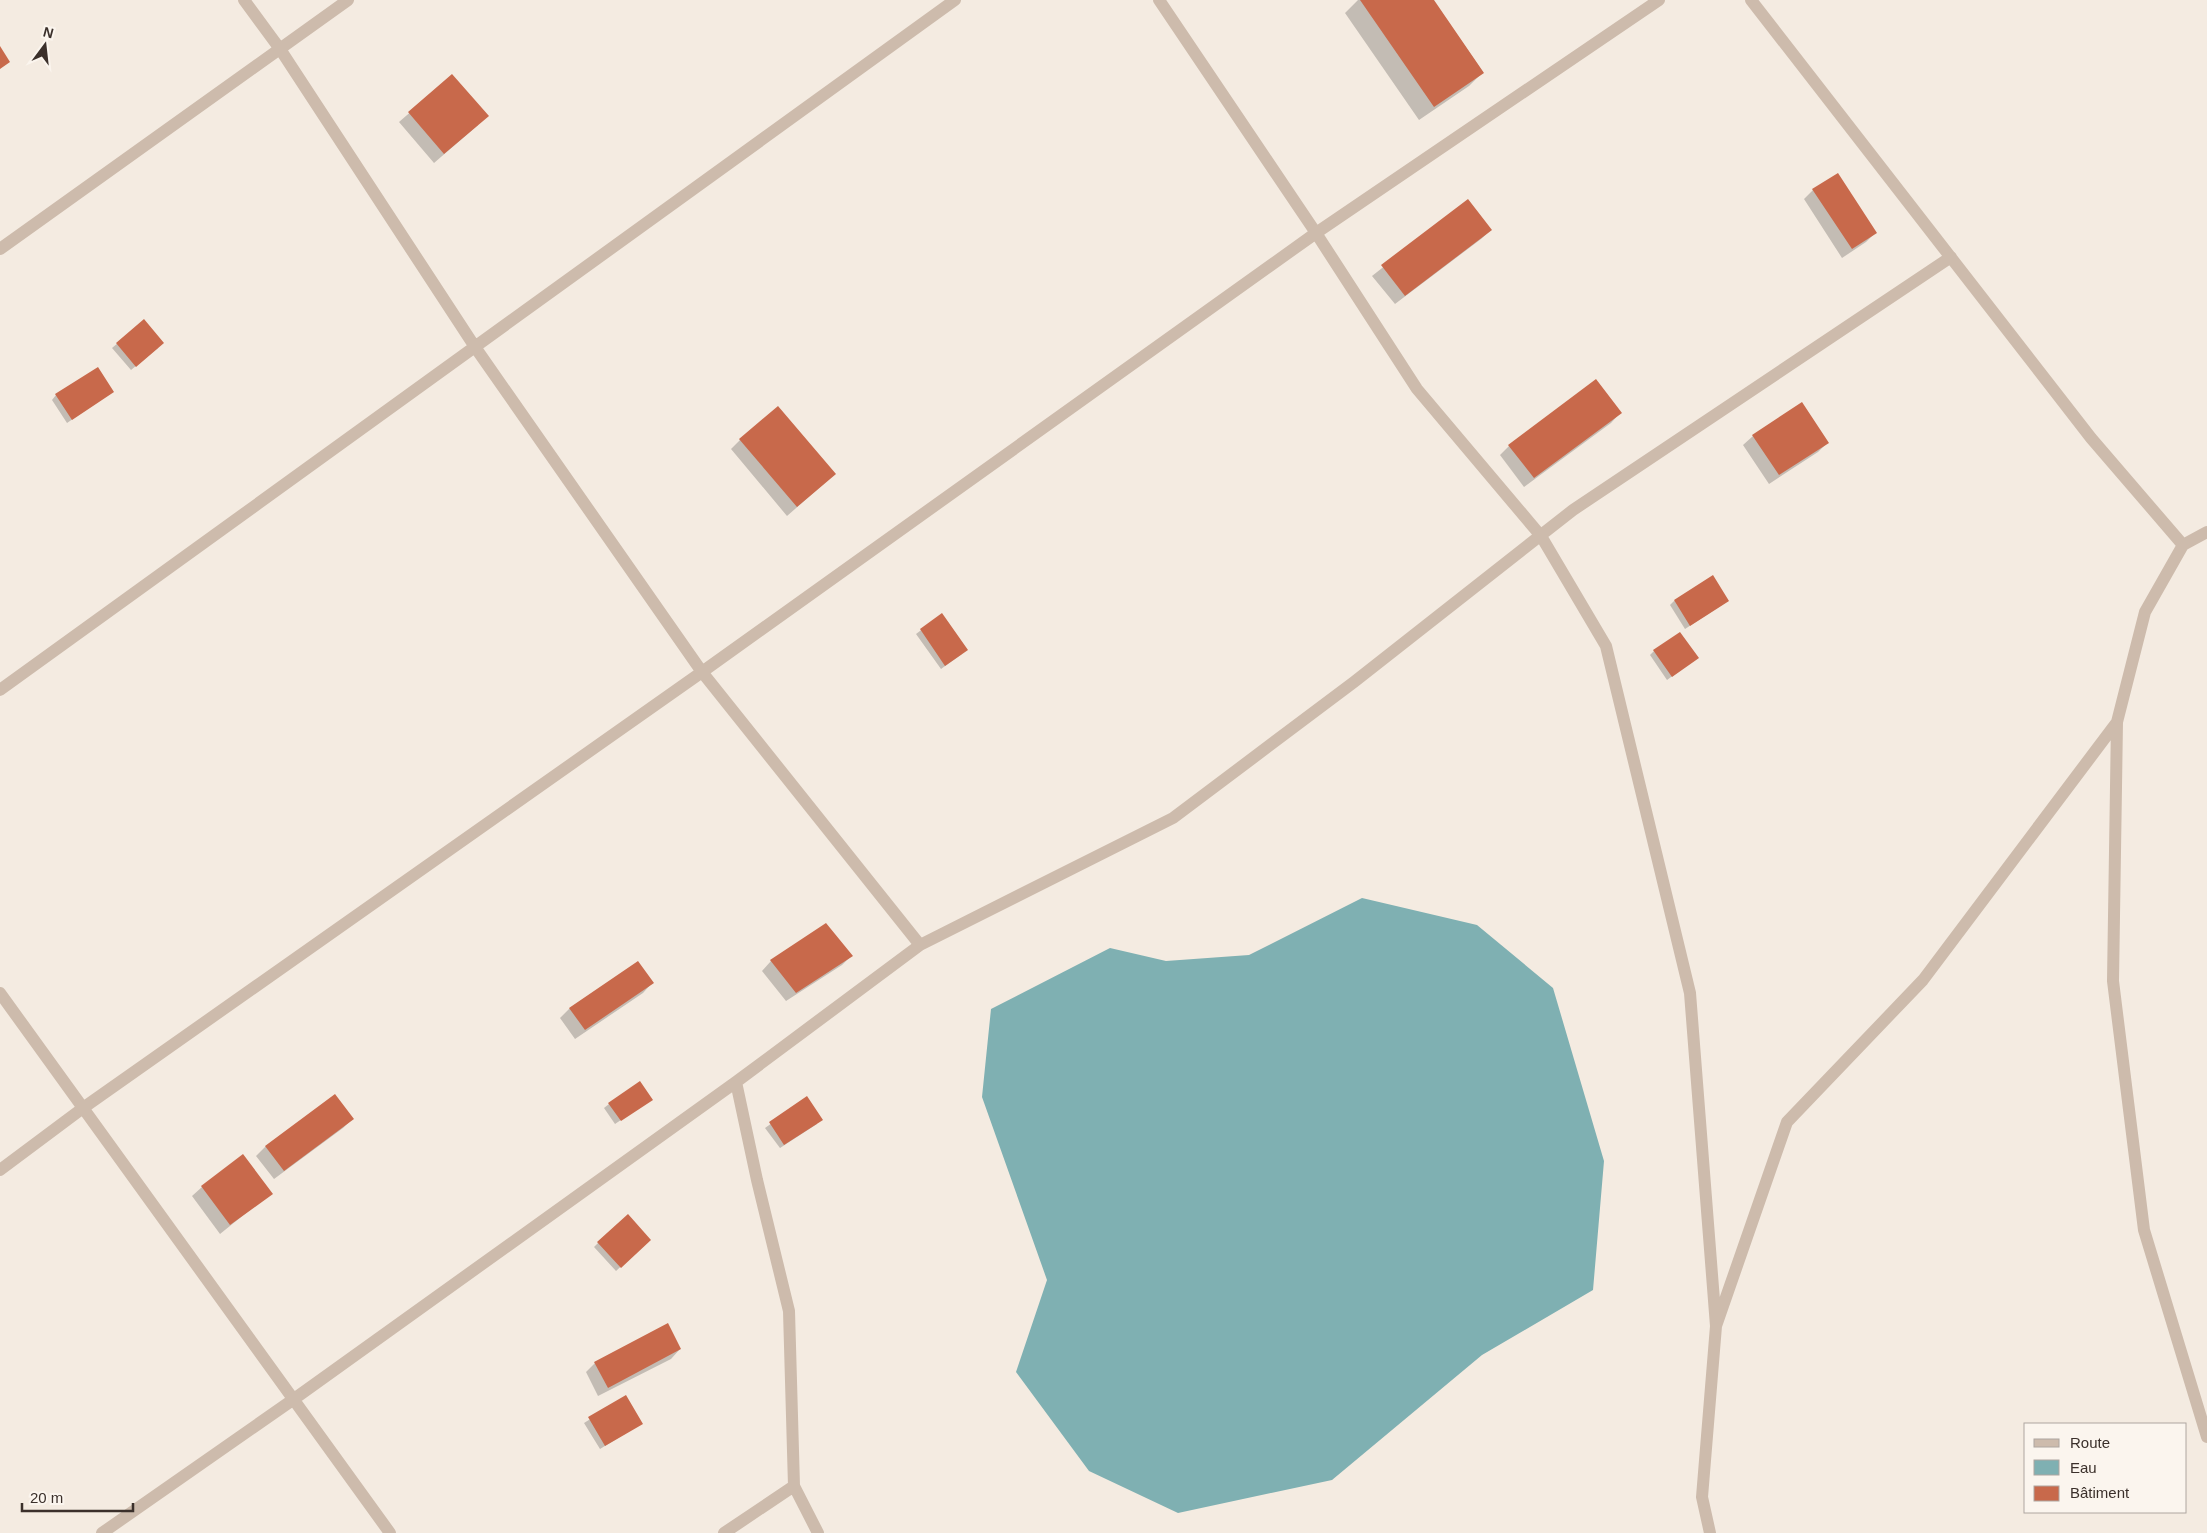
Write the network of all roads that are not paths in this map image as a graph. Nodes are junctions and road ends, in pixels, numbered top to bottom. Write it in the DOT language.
graph roads {
  1 [pos="244,0"];
  2 [pos="348,0"];
  3 [pos="955,0"];
  4 [pos="1159,0"];
  5 [pos="1659,0"];
  6 [pos="1752,0"];
  7 [pos="280,49"];
  8 [pos="1316,233"];
  9 [pos="0,249"];
  10 [pos="1951,257"];
  11 [pos="475,347"];
  12 [pos="2207,532"];
  13 [pos="1541,536"];
  14 [pos="2183,545"];
  15 [pos="702,672"];
  16 [pos="0,690"];
  17 [pos="2117,722"];
  18 [pos="920,945"];
  19 [pos="0,993"];
  20 [pos="736,1082"];
  21 [pos="83,1108"];
  22 [pos="0,1170"];
  23 [pos="1716,1326"];
  24 [pos="294,1400"];
  25 [pos="2207,1437"];
  26 [pos="794,1486"];
  27 [pos="102,1533"];
  28 [pos="390,1533"];
  29 [pos="724,1533"];
  30 [pos="818,1533"];
  31 [pos="1710,1533"];
  1 -- 7 [label="street"];
  2 -- 7 [label="street"];
  3 -- 11 [label="street"];
  4 -- 8 [label="street"];
  5 -- 8 [label="street"];
  6 -- 10 [label="street"];
  7 -- 9 [label="street"];
  7 -- 11 [label="street"];
  8 -- 13 [label="street"];
  8 -- 15 [label="street"];
  10 -- 13 [label="street"];
  10 -- 14 [label="street"];
  11 -- 15 [label="street"];
  11 -- 16 [label="street"];
  12 -- 14 [label="street"];
  13 -- 18 [label="street"];
  13 -- 23 [label="street"];
  14 -- 17 [label="street"];
  15 -- 18 [label="street"];
  15 -- 21 [label="street"];
  17 -- 23 [label="street"];
  17 -- 25 [label="street"];
  18 -- 20 [label="street"];
  19 -- 21 [label="street"];
  20 -- 24 [label="street"];
  20 -- 26 [label="street"];
  21 -- 22 [label="street"];
  21 -- 24 [label="street"];
  23 -- 31 [label="street"];
  24 -- 27 [label="street"];
  24 -- 28 [label="street"];
  26 -- 29 [label="street"];
  26 -- 30 [label="street"];
}
